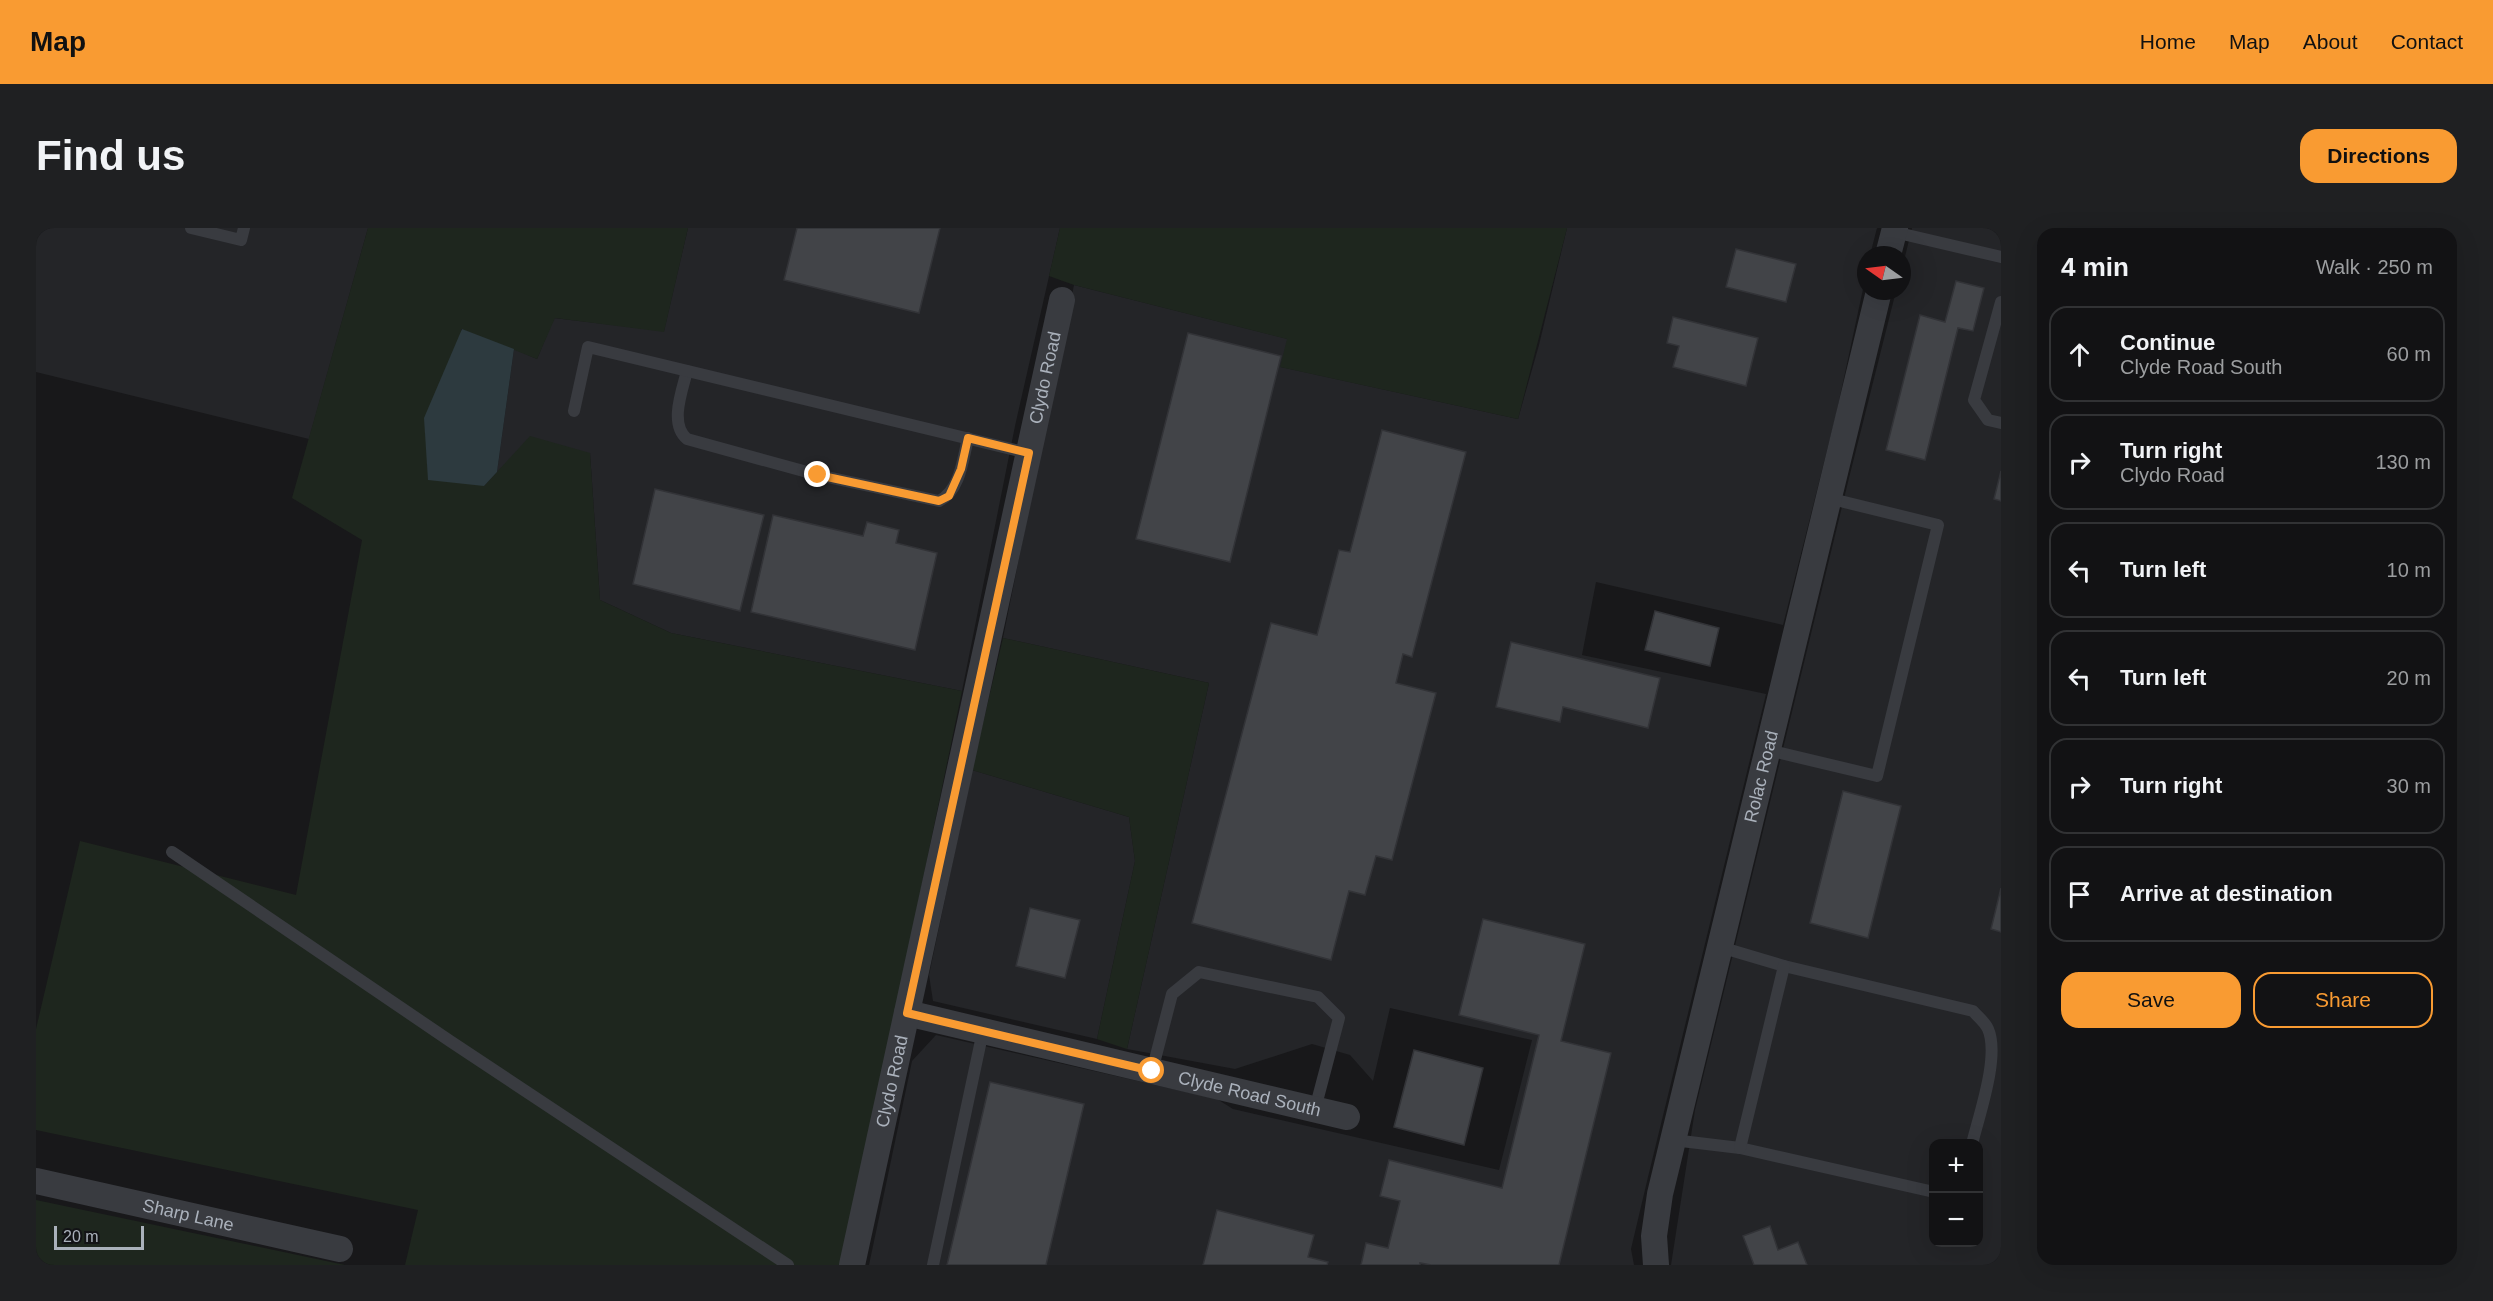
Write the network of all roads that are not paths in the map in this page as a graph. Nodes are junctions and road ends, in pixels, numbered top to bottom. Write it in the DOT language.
graph roads {
  1 [pos="190,228"];
  2 [pos="244,228"];
  3 [pos="1892,238"];
  4 [pos="2001,257"];
  5 [pos="1062,300"];
  6 [pos="1877,300"];
  7 [pos="2001,302"];
  8 [pos="687,371"];
  9 [pos="574,411"];
  10 [pos="2001,423"];
  11 [pos="968,438"];
  12 [pos="1029,453"];
  13 [pos="1828,498"];
  14 [pos="1768,750"];
  15 [pos="172,852"];
  16 [pos="1720,947"];
  17 [pos="1784,966"];
  18 [pos="907,1013"];
  19 [pos="983,1031"];
  20 [pos="1152,1071"];
  21 [pos="1316,1109"];
  22 [pos="1347,1117"];
  23 [pos="1973,1139"];
  24 [pos="1673,1140"];
  25 [pos="1740,1148"];
  26 [pos="36,1181"];
  27 [pos="1929,1191"];
  28 [pos="340,1249"];
  29 [pos="788,1265"];
  30 [pos="852,1265"];
  31 [pos="933,1265"];
  32 [pos="1656,1265"];
  1 -- 2 [label="lane"];
  3 -- 4 [label="lane"];
  5 -- 12 [label="street, Clydo Road"];
  6 -- 13 [label="street, Rolac Road"];
  7 -- 10 [label="lane"];
  8 -- 9 [label="lane"];
  8 -- 11 [label="lane"];
  8 -- 11 [label="lane"];
  11 -- 12 [label="lane"];
  12 -- 18 [label="street, Clydo Road"];
  13 -- 14 [label="street, Rolac Road"];
  13 -- 14 [label="lane"];
  14 -- 16 [label="street, Rolac Road"];
  15 -- 29 [label="lane"];
  16 -- 17 [label="lane"];
  16 -- 24 [label="street, Rolac Road"];
  17 -- 23 [label="lane"];
  17 -- 25 [label="lane"];
  18 -- 19 [label="street, Clyde Road South"];
  18 -- 30 [label="street, Clydo Road"];
  19 -- 20 [label="street, Clyde Road South"];
  19 -- 31 [label="lane"];
  20 -- 21 [label="street, Clyde Road South"];
  20 -- 21 [label="lane"];
  21 -- 22 [label="street, Clyde Road South"];
  24 -- 25 [label="lane"];
  24 -- 32 [label="street, Rolac Road"];
  25 -- 27 [label="lane"];
  26 -- 28 [label="street, Sharp Lane"];
}
